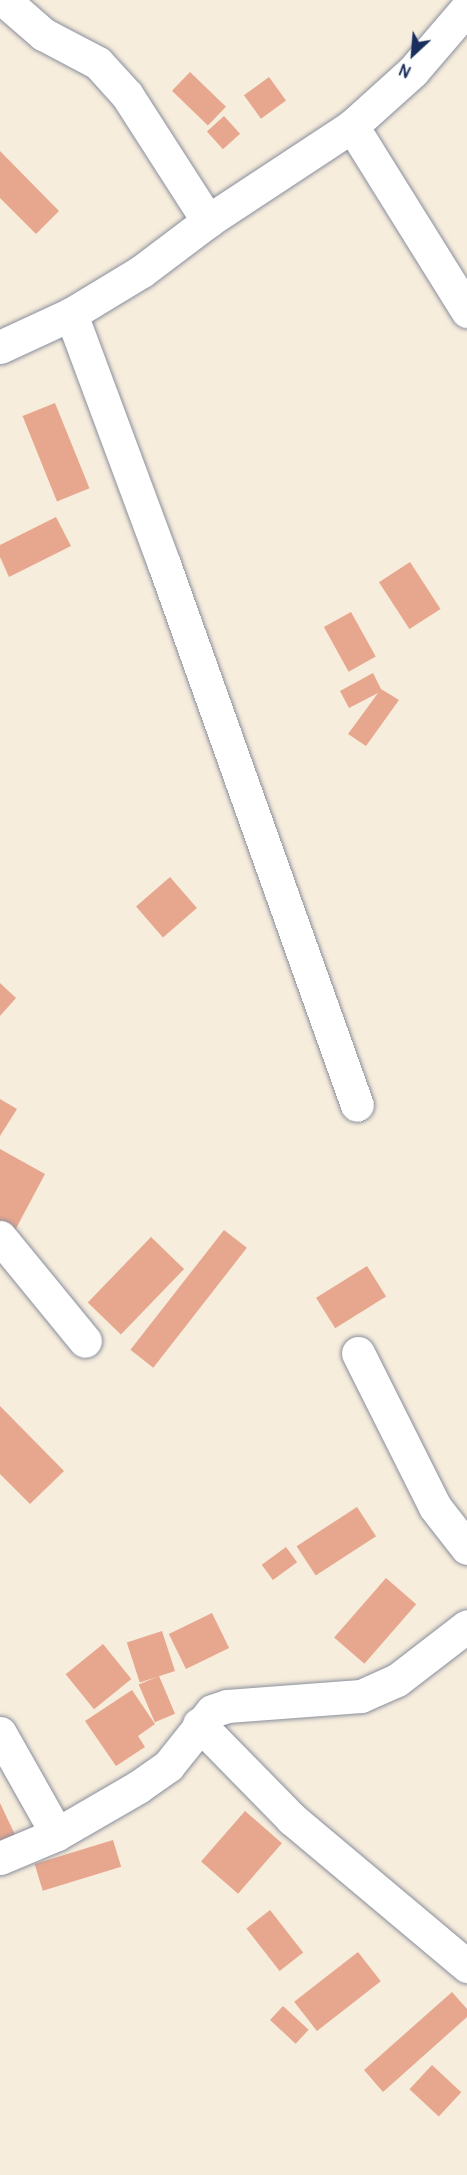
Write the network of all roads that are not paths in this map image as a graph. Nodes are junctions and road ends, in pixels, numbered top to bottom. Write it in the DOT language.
graph roads {
  1 [pos="4,0"];
  2 [pos="459,0"];
  3 [pos="467,6"];
  4 [pos="352,126"];
  5 [pos="208,220"];
  6 [pos="467,311"];
  7 [pos="70,314"];
  8 [pos="0,346"];
  9 [pos="357,1105"];
  10 [pos="0,1237"];
  11 [pos="85,1341"];
  12 [pos="358,1353"];
  13 [pos="467,1548"];
  14 [pos="466,1631"];
  15 [pos="199,1724"];
  16 [pos="0,1733"];
  17 [pos="57,1834"];
  18 [pos="0,1858"];
  19 [pos="467,1966"];
  1 -- 5 [label="street"];
  2 -- 3 [label="street"];
  3 -- 4 [label="street"];
  4 -- 5 [label="street"];
  4 -- 6 [label="street"];
  5 -- 7 [label="street"];
  7 -- 8 [label="street"];
  7 -- 9 [label="street"];
  10 -- 11 [label="street"];
  12 -- 13 [label="street"];
  14 -- 15 [label="street"];
  15 -- 17 [label="street"];
  15 -- 19 [label="street"];
  16 -- 17 [label="street"];
  17 -- 18 [label="street"];
}
